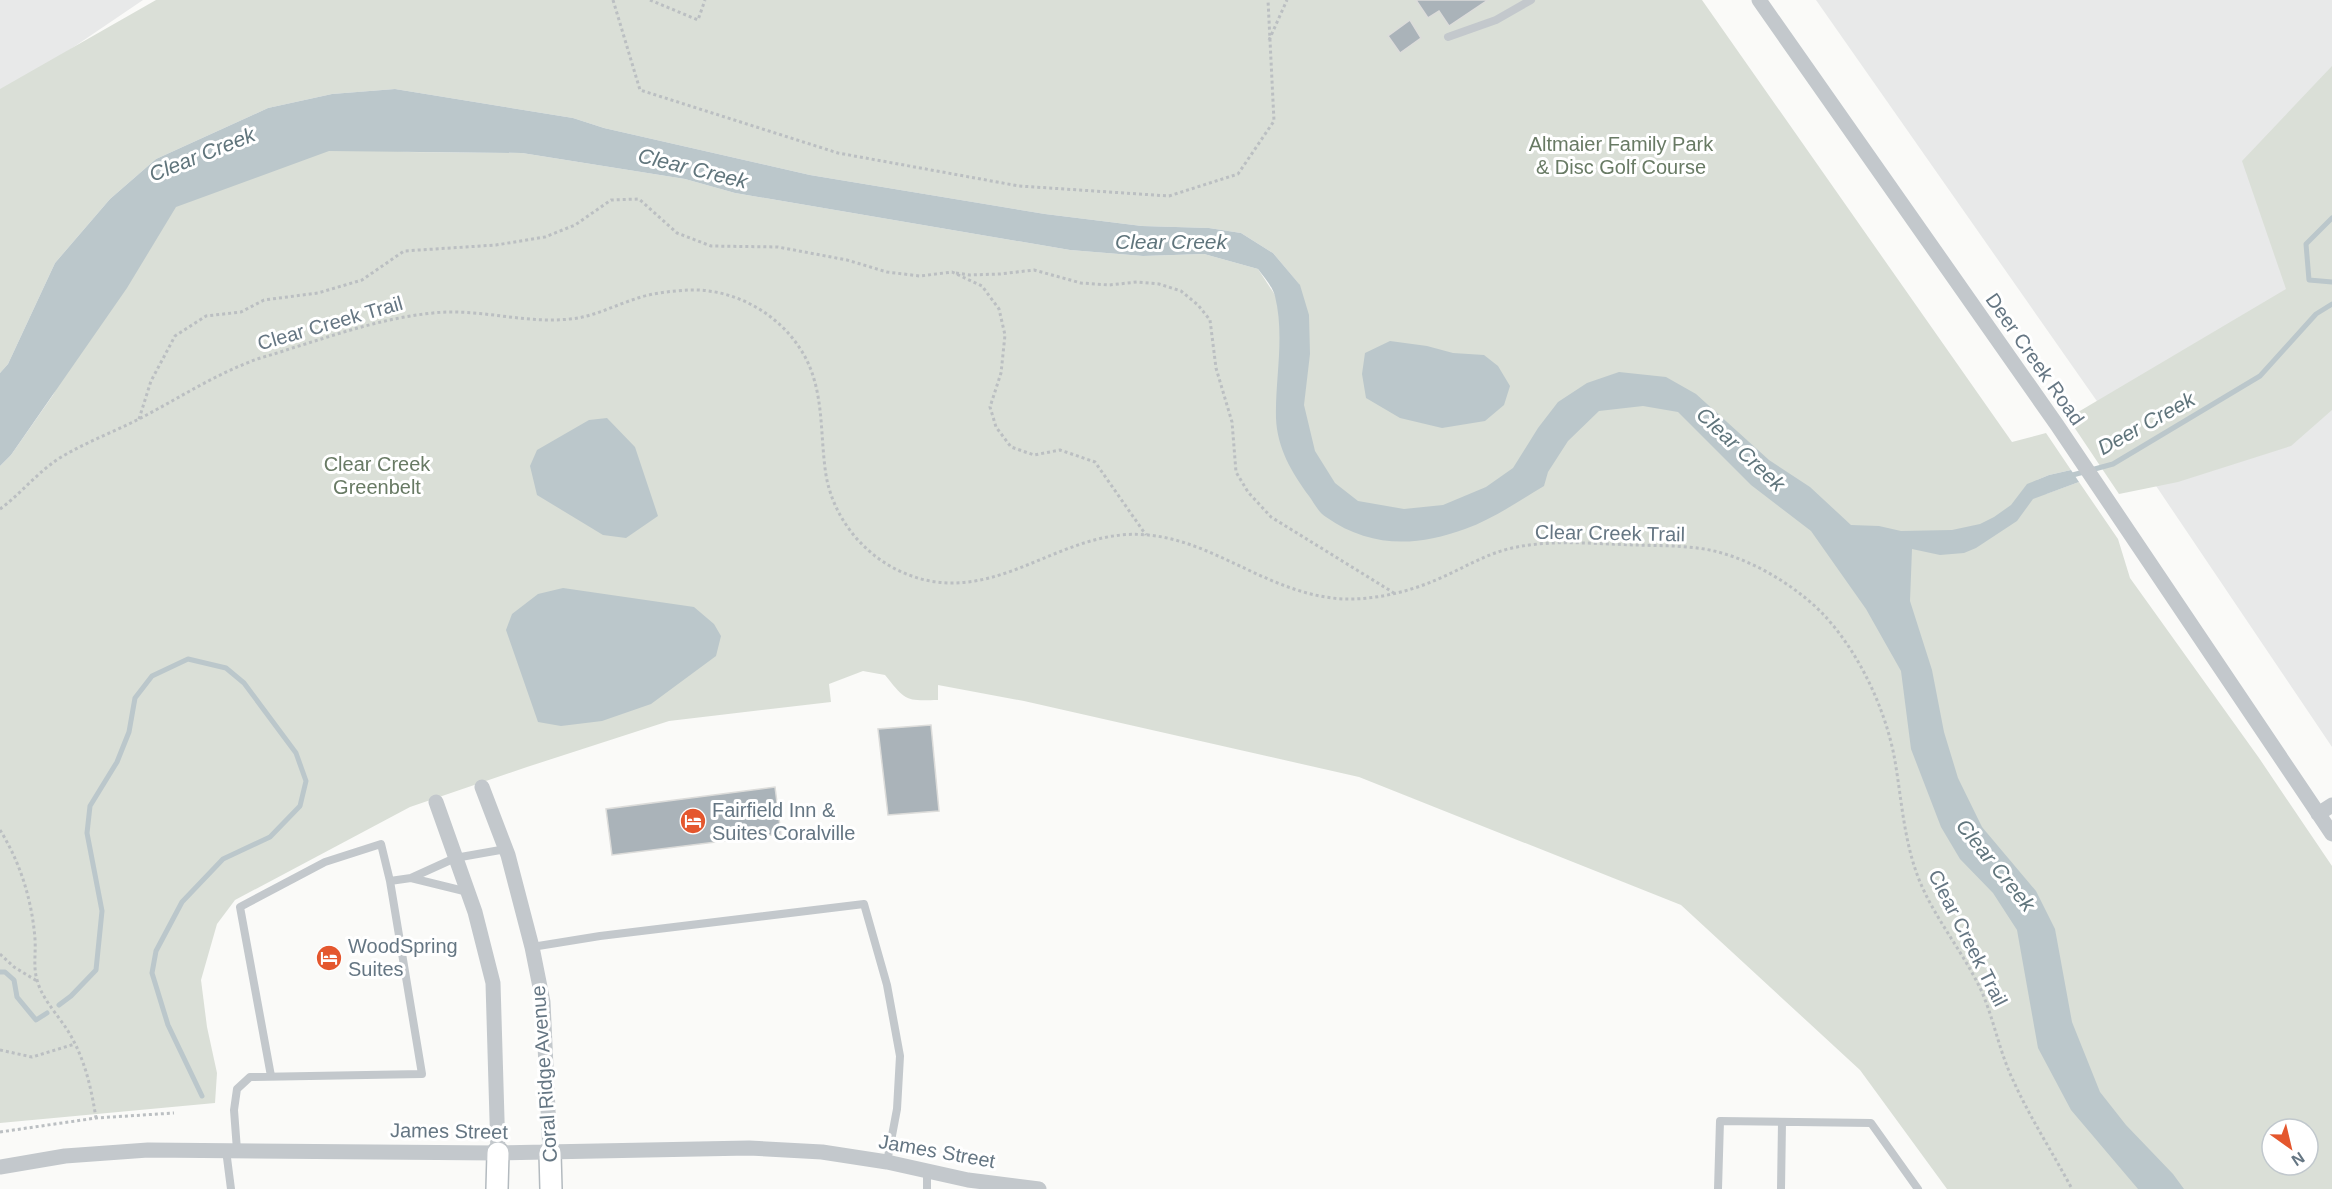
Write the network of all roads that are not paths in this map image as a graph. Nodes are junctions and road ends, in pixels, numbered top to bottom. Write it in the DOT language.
graph roads {
  1 [pos="1531,0"];
  2 [pos="1759,0"];
  3 [pos="1448,37"];
  4 [pos="482,787"];
  5 [pos="436,802"];
  6 [pos="2332,805"];
  7 [pos="2318,814"];
  8 [pos="2332,834"];
  9 [pos="506,849"];
  10 [pos="455,858"];
  11 [pos="411,878"];
  12 [pos="390,881"];
  13 [pos="468,892"];
  14 [pos="532,947"];
  15 [pos="271,1076"];
  16 [pos="1782,1122"];
  17 [pos="232,1150"];
  18 [pos="498,1153"];
  19 [pos="550,1153"];
  20 [pos="887,1162"];
  21 [pos="0,1167"];
  22 [pos="927,1171"];
  23 [pos="231,1189"];
  24 [pos="497,1189"];
  25 [pos="551,1189"];
  26 [pos="927,1189"];
  27 [pos="1039,1189"];
  28 [pos="1718,1189"];
  29 [pos="1781,1189"];
  30 [pos="1918,1189"];
  1 -- 3 [label="lane"];
  2 -- 7 [label="street, Deer Creek Road"];
  4 -- 9 [label="street, Coral Ridge Avenue"];
  5 -- 10 [label="street"];
  6 -- 7 [label="street"];
  7 -- 8 [label="street, Deer Creek Road"];
  9 -- 10 [label="lane"];
  9 -- 14 [label="street, Coral Ridge Avenue"];
  10 -- 11 [label="lane"];
  10 -- 13 [label="street"];
  11 -- 12 [label="lane"];
  11 -- 13 [label="lane"];
  12 -- 15 [label="lane"];
  12 -- 15 [label="lane"];
  13 -- 18 [label="street"];
  14 -- 19 [label="street, Coral Ridge Avenue"];
  14 -- 20 [label="lane"];
  15 -- 17 [label="lane"];
  16 -- 28 [label="lane"];
  16 -- 29 [label="lane"];
  16 -- 30 [label="lane"];
  17 -- 18 [label="street, James Street"];
  17 -- 21 [label="street, James Street"];
  17 -- 23 [label="lane"];
  18 -- 19 [label="street, James Street"];
  18 -- 24 [label="street"];
  19 -- 20 [label="street, James Street"];
  19 -- 25 [label="street, Coral Ridge Avenue"];
  20 -- 22 [label="street, James Street"];
  22 -- 26 [label="lane"];
  22 -- 27 [label="street, James Street"];
}
